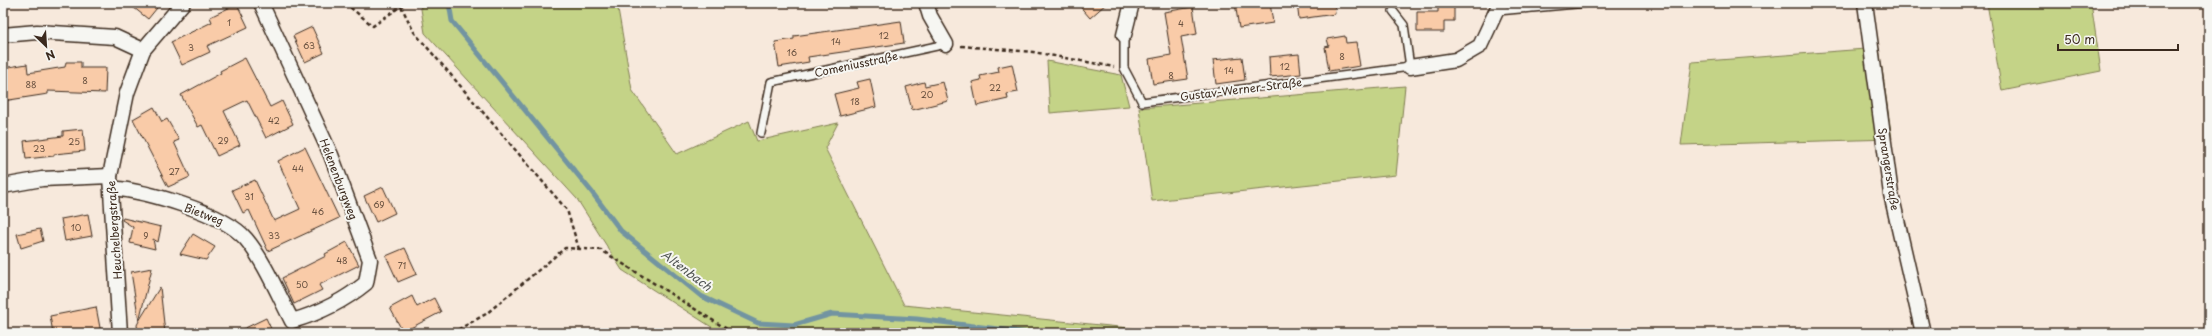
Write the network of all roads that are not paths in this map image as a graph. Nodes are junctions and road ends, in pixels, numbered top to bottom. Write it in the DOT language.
graph roads {
  1 [pos="183,3"];
  2 [pos="261,3"];
  3 [pos="926,3"];
  4 [pos="1132,3"];
  5 [pos="1587,3"];
  6 [pos="1865,3"];
  7 [pos="1499,7"];
  8 [pos="1393,11"];
  9 [pos="3,35"];
  10 [pos="1124,36"];
  11 [pos="946,44"];
  12 [pos="143,50"];
  13 [pos="1410,67"];
  14 [pos="761,132"];
  15 [pos="111,182"];
  16 [pos="3,186"];
  17 [pos="292,321"];
  18 [pos="120,333"];
  19 [pos="1922,333"];
  1 -- 12 [label="street, Heuchelbergstraße"];
  2 -- 17 [label="street, Helenenburgweg"];
  3 -- 11 [label="street"];
  4 -- 10 [label="street"];
  5 -- 7 [label="lane, Gustav-Werner-Straße"];
  6 -- 19 [label="street, Sprangerstraße"];
  7 -- 13 [label="street, Gustav-Werner-Straße"];
  8 -- 13 [label="lane"];
  9 -- 12 [label="street"];
  10 -- 13 [label="lane, Gustav-Werner-Straße"];
  11 -- 14 [label="lane, Comeniusstraße"];
  12 -- 15 [label="street, Heuchelbergstraße"];
  15 -- 16 [label="street, Bietweg"];
  15 -- 17 [label="street, Bietweg"];
  15 -- 18 [label="street, Heuchelbergstraße"];
}
